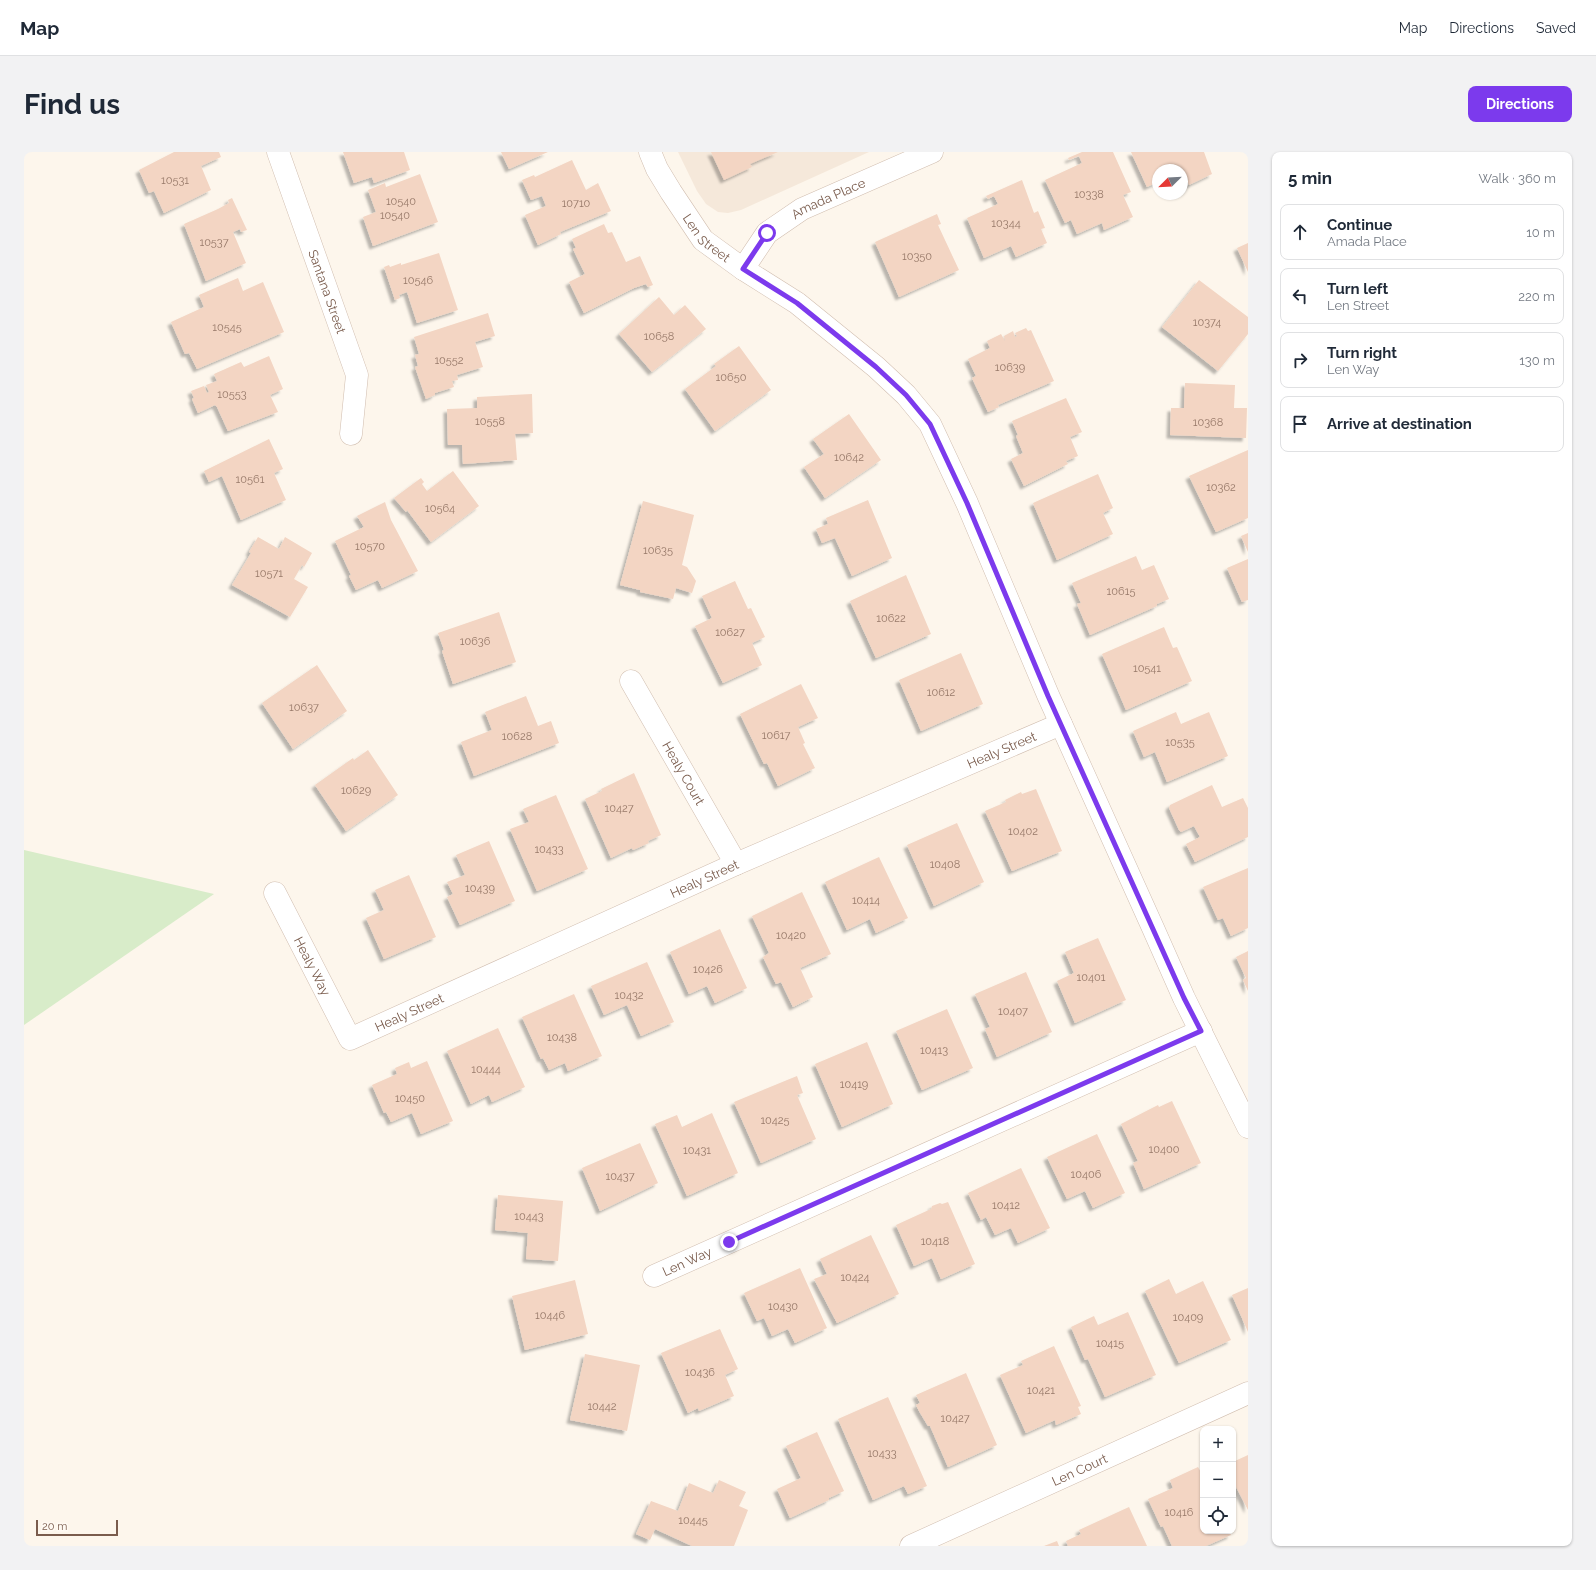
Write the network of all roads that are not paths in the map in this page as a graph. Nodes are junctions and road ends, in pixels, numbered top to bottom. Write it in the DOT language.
graph roads {
  1 [pos="278,152"];
  2 [pos="650,152"];
  3 [pos="932,152"];
  4 [pos="743,269"];
  5 [pos="351,434"];
  6 [pos="631,681"];
  7 [pos="1061,724"];
  8 [pos="736,864"];
  9 [pos="275,893"];
  10 [pos="1201,1031"];
  11 [pos="350,1039"];
  12 [pos="1248,1127"];
  13 [pos="654,1276"];
  14 [pos="1248,1393"];
  15 [pos="910,1546"];
  1 -- 5 [label="street, Santana Street"];
  2 -- 4 [label="street, Len Street"];
  3 -- 4 [label="street, Amada Place"];
  4 -- 7 [label="street, Len Street"];
  6 -- 8 [label="street, Healy Court"];
  7 -- 8 [label="street, Healy Street"];
  7 -- 10 [label="street, Len Street"];
  8 -- 11 [label="street, Healy Street"];
  9 -- 11 [label="street, Healy Way"];
  10 -- 12 [label="street, Len Street"];
  10 -- 13 [label="street, Len Way"];
  14 -- 15 [label="street, Len Court"];
}
